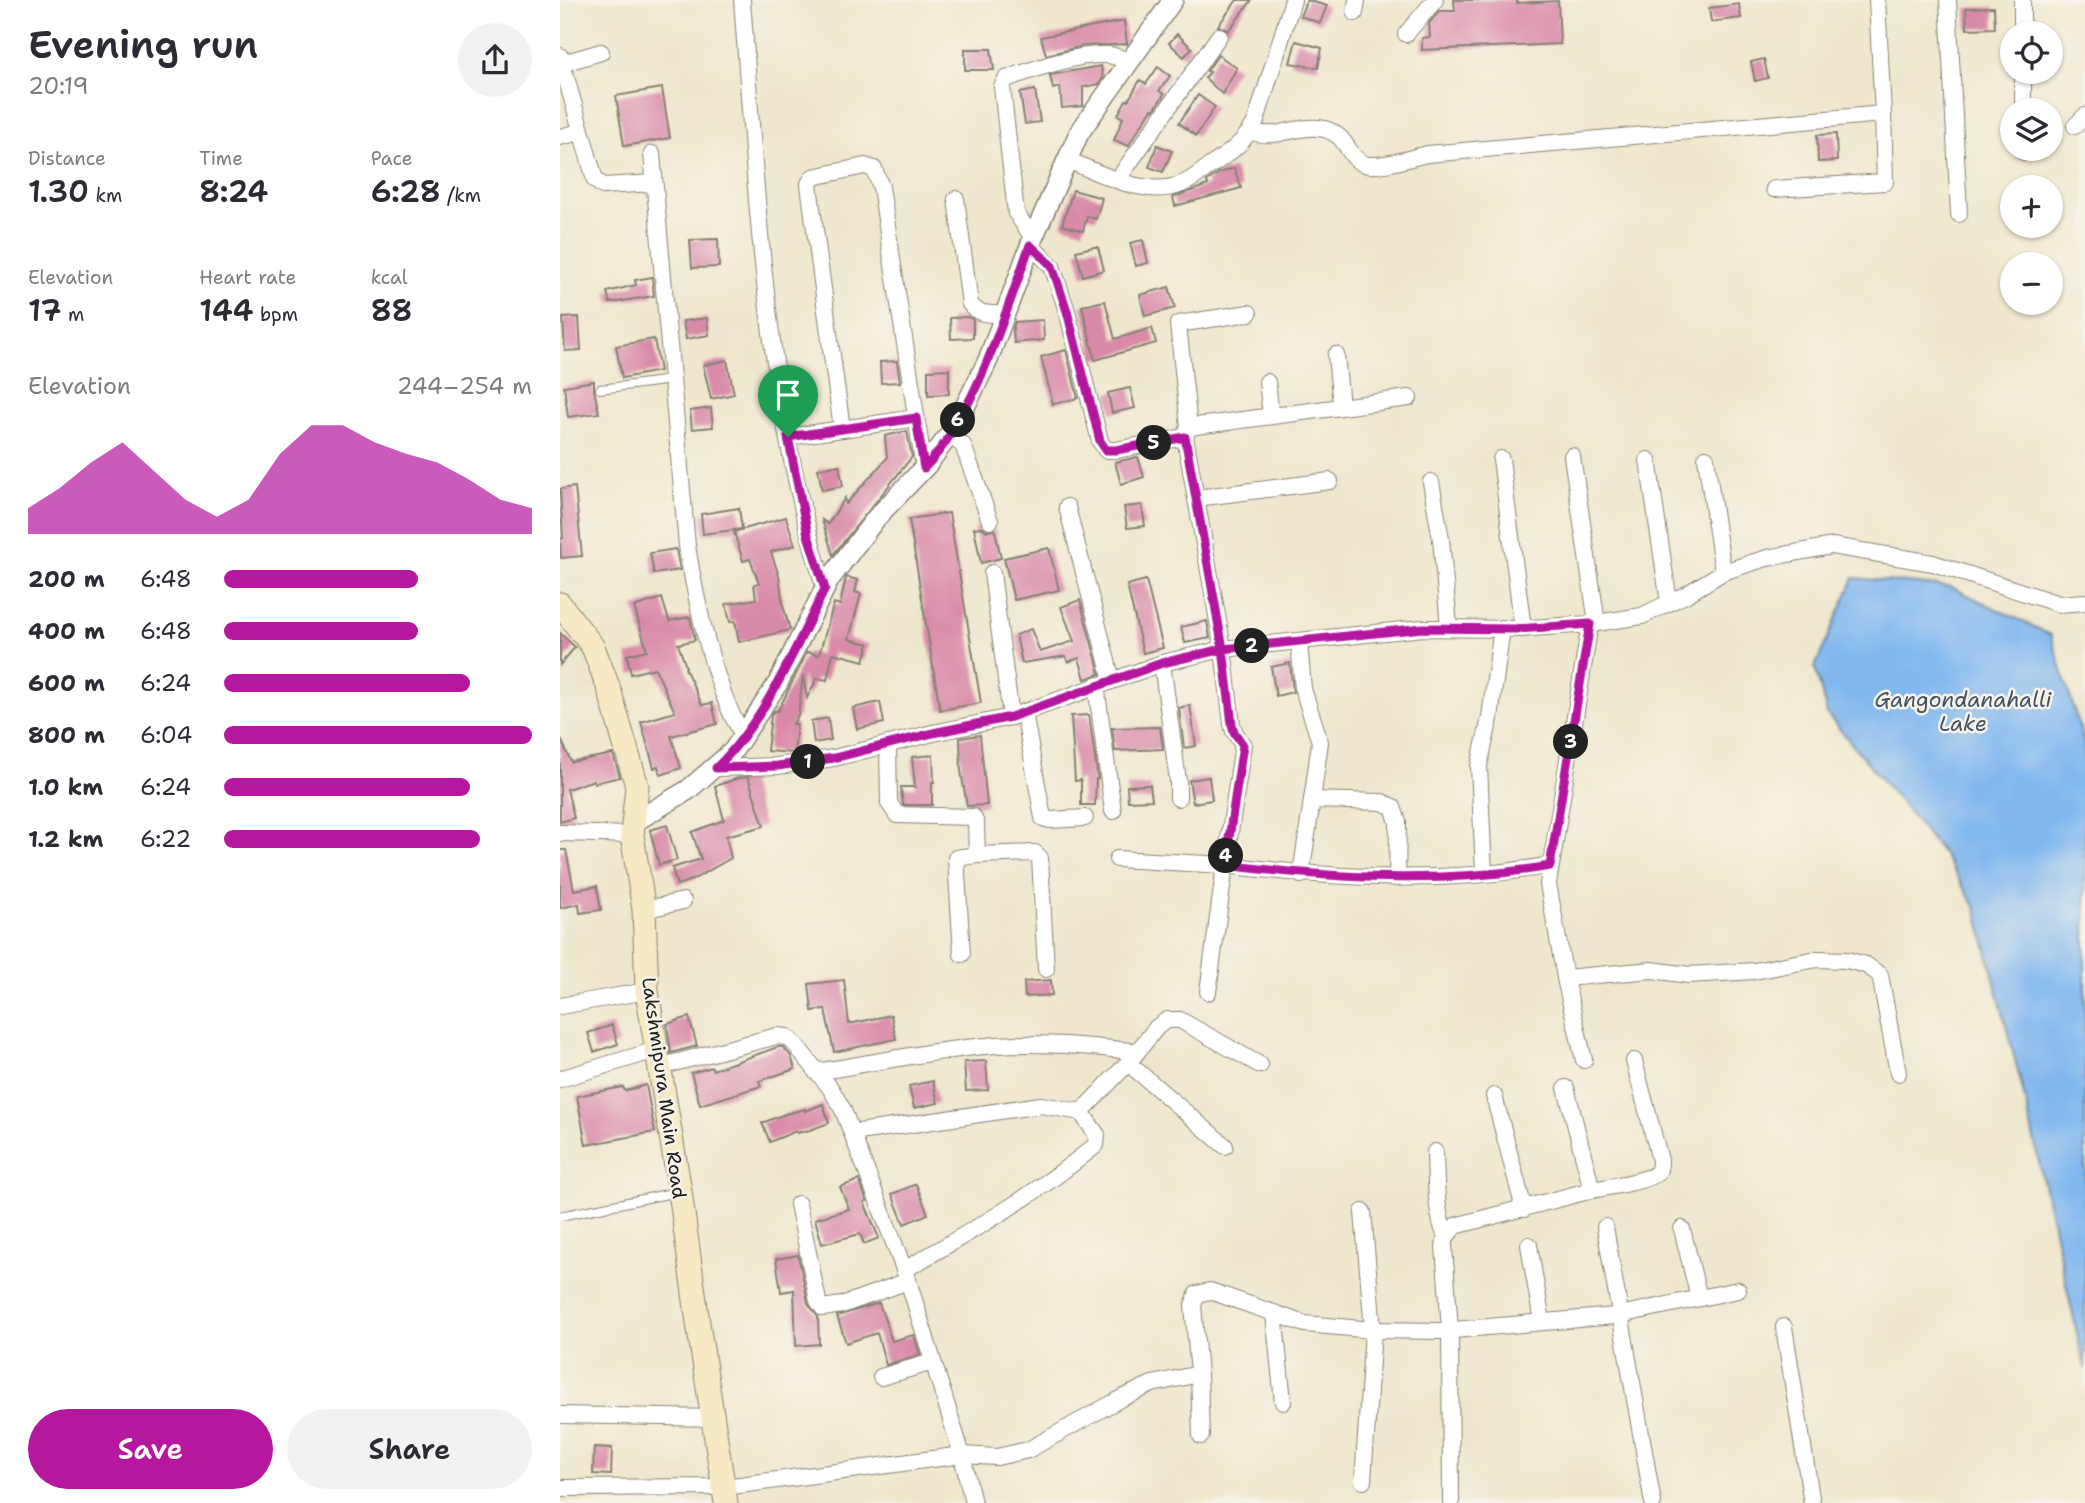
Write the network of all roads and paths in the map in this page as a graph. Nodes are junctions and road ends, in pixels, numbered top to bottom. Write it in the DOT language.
graph roads {
  1 [pos="742,0"];
  2 [pos="1173,0"];
  3 [pos="1293,0"];
  4 [pos="1435,0"];
  5 [pos="1877,0"];
  6 [pos="1948,0"];
  7 [pos="2022,0"];
  8 [pos="2022,21"];
  9 [pos="1406,34"];
  10 [pos="1219,36"];
  11 [pos="601,52"];
  12 [pos="561,61"];
  13 [pos="1130,61"];
  14 [pos="1883,114"];
  15 [pos="580,131"];
  16 [pos="1250,131"];
  17 [pos="560,136"];
  18 [pos="652,154"];
  19 [pos="1066,160"];
  20 [pos="1118,179"];
  21 [pos="654,183"];
  22 [pos="1773,189"];
  23 [pos="956,199"];
  24 [pos="1959,214"];
  25 [pos="1032,242"];
  26 [pos="1250,313"];
  27 [pos="1005,314"];
  28 [pos="1336,355"];
  29 [pos="672,380"];
  30 [pos="1267,382"];
  31 [pos="600,389"];
  32 [pos="1409,398"];
  33 [pos="1341,406"];
  34 [pos="1271,415"];
  35 [pos="916,418"];
  36 [pos="842,429"];
  37 [pos="1187,432"];
  38 [pos="949,435"];
  39 [pos="788,437"];
  40 [pos="1572,456"];
  41 [pos="1706,458"];
  42 [pos="1501,460"];
  43 [pos="1648,460"];
  44 [pos="924,468"];
  45 [pos="1330,481"];
  46 [pos="1431,482"];
  47 [pos="1196,498"];
  48 [pos="1067,507"];
  49 [pos="990,521"];
  50 [pos="1723,572"];
  51 [pos="992,573"];
  52 [pos="825,589"];
  53 [pos="2085,602"];
  54 [pos="1669,603"];
  55 [pos="560,604"];
  56 [pos="1593,623"];
  57 [pos="1449,627"];
  58 [pos="1502,628"];
  59 [pos="1523,629"];
  60 [pos="1299,641"];
  61 [pos="1223,649"];
  62 [pos="1162,663"];
  63 [pos="1112,680"];
  64 [pos="1096,685"];
  65 [pos="1018,714"];
  66 [pos="744,734"];
  67 [pos="888,744"];
  68 [pos="716,768"];
  69 [pos="1178,798"];
  70 [pos="1312,800"];
  71 [pos="1113,811"];
  72 [pos="1085,818"];
  73 [pos="633,828"];
  74 [pos="560,833"];
  75 [pos="977,855"];
  76 [pos="1117,859"];
  77 [pos="1225,865"];
  78 [pos="1550,866"];
  79 [pos="1484,873"];
  80 [pos="1301,874"];
  81 [pos="1397,878"];
  82 [pos="682,901"];
  83 [pos="644,910"];
  84 [pos="962,954"];
  85 [pos="1046,969"];
  86 [pos="1565,978"];
  87 [pos="647,991"];
  88 [pos="1208,992"];
  89 [pos="560,1006"];
  90 [pos="657,1058"];
  91 [pos="1132,1058"];
  92 [pos="1584,1060"];
  93 [pos="1633,1061"];
  94 [pos="1260,1065"];
  95 [pos="817,1072"];
  96 [pos="1898,1073"];
  97 [pos="560,1079"];
  98 [pos="1566,1088"];
  99 [pos="1494,1096"];
  100 [pos="1081,1112"];
  101 [pos="852,1133"];
  102 [pos="1225,1146"];
  103 [pos="1434,1152"];
  104 [pos="680,1191"];
  105 [pos="1592,1191"];
  106 [pos="798,1204"];
  107 [pos="1524,1209"];
  108 [pos="1363,1212"];
  109 [pos="560,1216"];
  110 [pos="1605,1227"];
  111 [pos="1682,1229"];
  112 [pos="1446,1237"];
  113 [pos="1529,1245"];
  114 [pos="906,1276"];
  115 [pos="1738,1290"];
  116 [pos="1699,1298"];
  117 [pos="1274,1313"];
  118 [pos="1622,1315"];
  119 [pos="1542,1322"];
  120 [pos="1784,1327"];
  121 [pos="1373,1330"];
  122 [pos="1450,1330"];
  123 [pos="933,1362"];
  124 [pos="1199,1374"];
  125 [pos="881,1377"];
  126 [pos="1283,1402"];
  127 [pos="560,1415"];
  128 [pos="714,1418"];
  129 [pos="1201,1436"];
  130 [pos="962,1455"];
  131 [pos="1363,1481"];
  132 [pos="560,1488"];
  133 [pos="725,1495"];
  134 [pos="973,1503"];
  135 [pos="1451,1503"];
  136 [pos="1653,1503"];
  137 [pos="1812,1503"];
  1 -- 39 [label="street"];
  2 -- 13 [label="street"];
  3 -- 16 [label="street"];
  4 -- 9 [label="street"];
  5 -- 14 [label="street"];
  6 -- 24 [label="street"];
  7 -- 8 [label="street"];
  10 -- 20 [label="street"];
  11 -- 12 [label="street"];
  12 -- 15 [label="street"];
  13 -- 19 [label="street"];
  13 -- 25 [label="street"];
  14 -- 16 [label="street"];
  14 -- 22 [label="street"];
  15 -- 17 [label="street"];
  15 -- 21 [label="street"];
  16 -- 20 [label="street"];
  18 -- 21 [label="street"];
  19 -- 20 [label="street"];
  19 -- 25 [label="street"];
  21 -- 29 [label="street"];
  23 -- 27 [label="street"];
  25 -- 27 [label="street"];
  25 -- 37 [label="street"];
  26 -- 37 [label="street"];
  27 -- 38 [label="street"];
  28 -- 33 [label="street"];
  29 -- 31 [label="lane"];
  29 -- 66 [label="street"];
  30 -- 34 [label="street"];
  32 -- 33 [label="street"];
  33 -- 34 [label="street"];
  34 -- 37 [label="street"];
  35 -- 36 [label="street"];
  35 -- 36 [label="street"];
  35 -- 44 [label="street"];
  36 -- 39 [label="street"];
  37 -- 47 [label="street"];
  38 -- 44 [label="street"];
  38 -- 49 [label="street"];
  39 -- 52 [label="street"];
  40 -- 56 [label="street"];
  41 -- 50 [label="street"];
  42 -- 59 [label="street"];
  43 -- 54 [label="street"];
  44 -- 52 [label="street"];
  45 -- 47 [label="street"];
  46 -- 57 [label="street"];
  47 -- 61 [label="street"];
  48 -- 63 [label="street"];
  50 -- 53 [label="street"];
  50 -- 54 [label="street"];
  51 -- 65 [label="street"];
  52 -- 66 [label="street"];
  54 -- 56 [label="street"];
  55 -- 73 [label="main road, Lakshmipura Main Road"];
  56 -- 59 [label="street"];
  56 -- 78 [label="street"];
  57 -- 58 [label="street"];
  57 -- 60 [label="street"];
  58 -- 59 [label="street"];
  58 -- 79 [label="street"];
  60 -- 61 [label="street"];
  60 -- 70 [label="street"];
  61 -- 62 [label="street"];
  61 -- 77 [label="street"];
  62 -- 63 [label="street"];
  62 -- 69 [label="street"];
  63 -- 64 [label="street"];
  64 -- 65 [label="street"];
  64 -- 71 [label="street"];
  65 -- 67 [label="street"];
  65 -- 72 [label="street"];
  66 -- 68 [label="street"];
  67 -- 68 [label="street"];
  67 -- 75 [label="street"];
  68 -- 73 [label="street"];
  70 -- 80 [label="street"];
  70 -- 81 [label="street"];
  73 -- 74 [label="street"];
  73 -- 83 [label="main road, Lakshmipura Main Road"];
  75 -- 84 [label="street"];
  75 -- 85 [label="street"];
  76 -- 77 [label="street"];
  77 -- 80 [label="street"];
  77 -- 88 [label="street"];
  78 -- 79 [label="street"];
  78 -- 86 [label="street"];
  79 -- 81 [label="street"];
  80 -- 81 [label="street"];
  82 -- 83 [label="street"];
  83 -- 87 [label="main road, Lakshmipura Main Road"];
  86 -- 92 [label="street"];
  86 -- 96 [label="street"];
  87 -- 89 [label="street"];
  87 -- 90 [label="main road, Lakshmipura Main Road"];
  90 -- 95 [label="street"];
  90 -- 97 [label="street"];
  90 -- 104 [label="main road, Lakshmipura Main Road"];
  91 -- 94 [label="street"];
  91 -- 95 [label="street"];
  91 -- 100 [label="street"];
  91 -- 102 [label="street"];
  93 -- 105 [label="street"];
  95 -- 101 [label="street"];
  98 -- 105 [label="street"];
  99 -- 107 [label="street"];
  100 -- 101 [label="street"];
  100 -- 114 [label="street"];
  101 -- 114 [label="street"];
  103 -- 112 [label="street"];
  104 -- 109 [label="lane"];
  104 -- 128 [label="main road, Lakshmipura Main Road"];
  105 -- 107 [label="street"];
  106 -- 114 [label="street"];
  107 -- 112 [label="street"];
  108 -- 121 [label="street"];
  110 -- 118 [label="street"];
  111 -- 116 [label="street"];
  112 -- 122 [label="street"];
  113 -- 119 [label="street"];
  114 -- 123 [label="street"];
  115 -- 116 [label="street"];
  116 -- 118 [label="street"];
  117 -- 121 [label="street"];
  117 -- 124 [label="street"];
  117 -- 126 [label="street"];
  118 -- 119 [label="street"];
  118 -- 136 [label="street"];
  119 -- 122 [label="street"];
  120 -- 137 [label="street"];
  121 -- 122 [label="street"];
  121 -- 131 [label="street"];
  122 -- 135 [label="street"];
  123 -- 125 [label="street"];
  123 -- 130 [label="street"];
  124 -- 129 [label="street"];
  124 -- 130 [label="street"];
  127 -- 128 [label="street"];
  128 -- 133 [label="main road, Lakshmipura Main Road"];
  130 -- 133 [label="street"];
  130 -- 134 [label="street"];
  132 -- 133 [label="street"];
}
